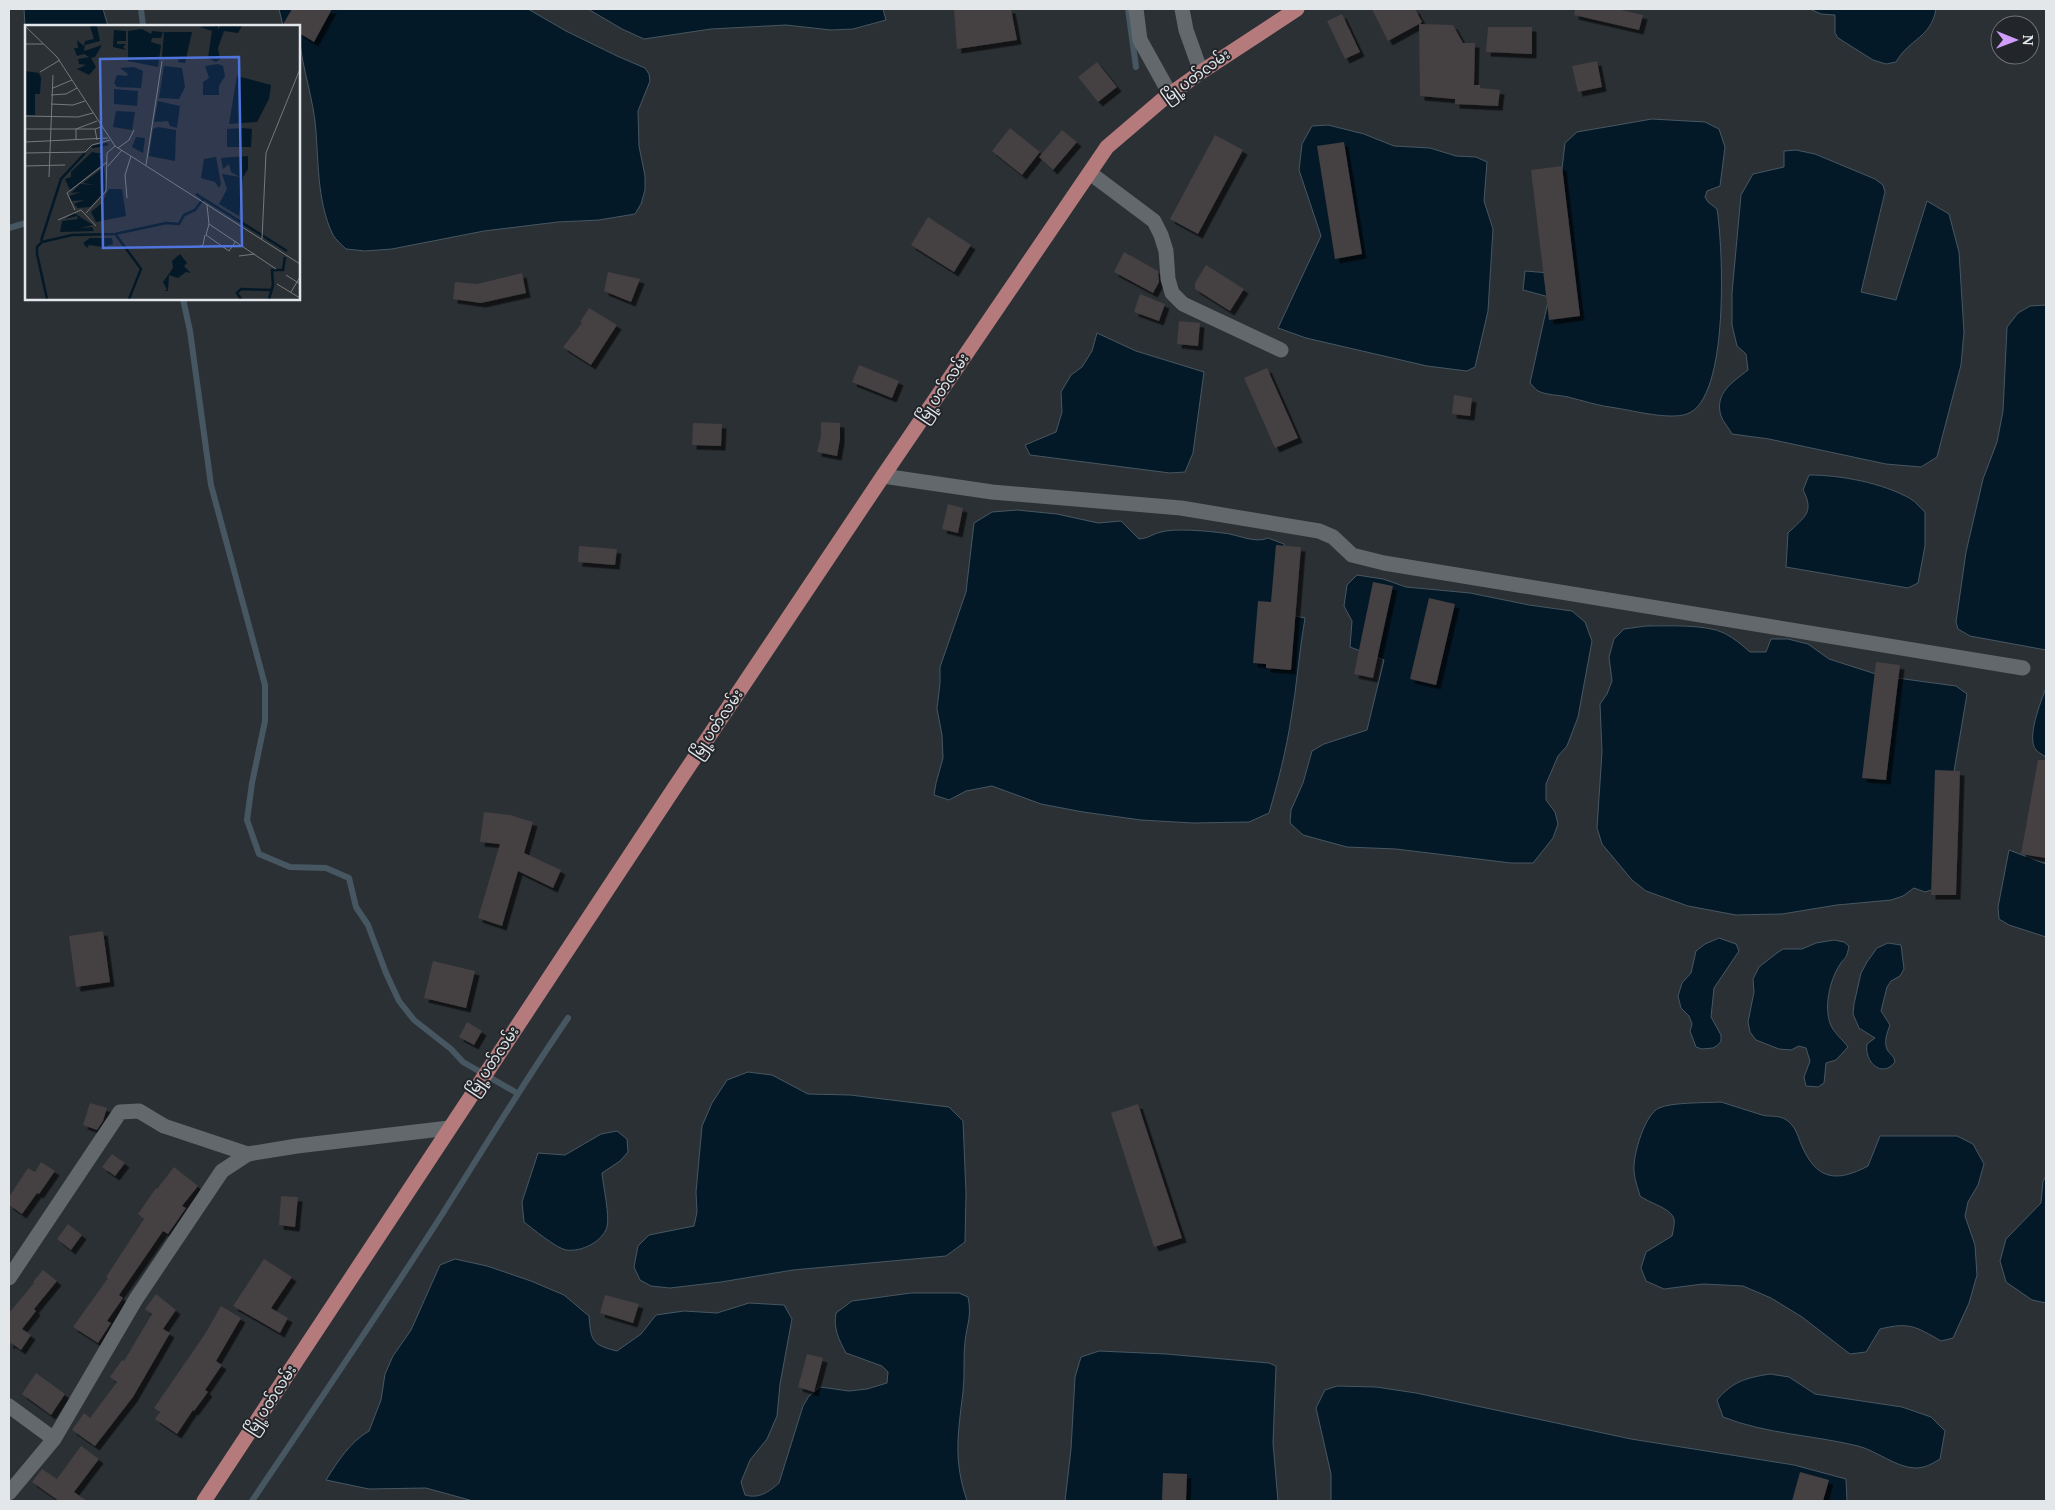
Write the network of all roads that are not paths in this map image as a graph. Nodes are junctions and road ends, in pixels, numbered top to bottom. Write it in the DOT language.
graph roads {
  1 [pos="1136,9"];
  2 [pos="1182,9"];
  3 [pos="1297,9"];
  4 [pos="1200,72"];
  5 [pos="1170,94"];
  6 [pos="1090,173"];
  7 [pos="1281,350"];
  8 [pos="883,476"];
  9 [pos="2023,668"];
  10 [pos="449,1128"];
  11 [pos="248,1154"];
  12 [pos="9,1278"];
  13 [pos="9,1406"];
  14 [pos="54,1439"];
  15 [pos="9,1493"];
  16 [pos="204,1501"];
  1 -- 5 [label="street"];
  2 -- 4 [label="street"];
  3 -- 4 [label="main road, မြို့ပတ်လမ်း"];
  4 -- 5 [label="main road, မြို့ပတ်လမ်း"];
  5 -- 6 [label="main road, မြို့ပတ်လမ်း"];
  6 -- 7 [label="street"];
  6 -- 8 [label="main road, မြို့ပတ်လမ်း"];
  8 -- 9 [label="street"];
  8 -- 10 [label="main road, မြို့ပတ်လမ်း"];
  10 -- 11 [label="street"];
  10 -- 16 [label="main road, မြို့ပတ်လမ်း"];
  11 -- 12 [label="street"];
  11 -- 14 [label="street"];
  13 -- 14 [label="street"];
  14 -- 15 [label="street"];
}
